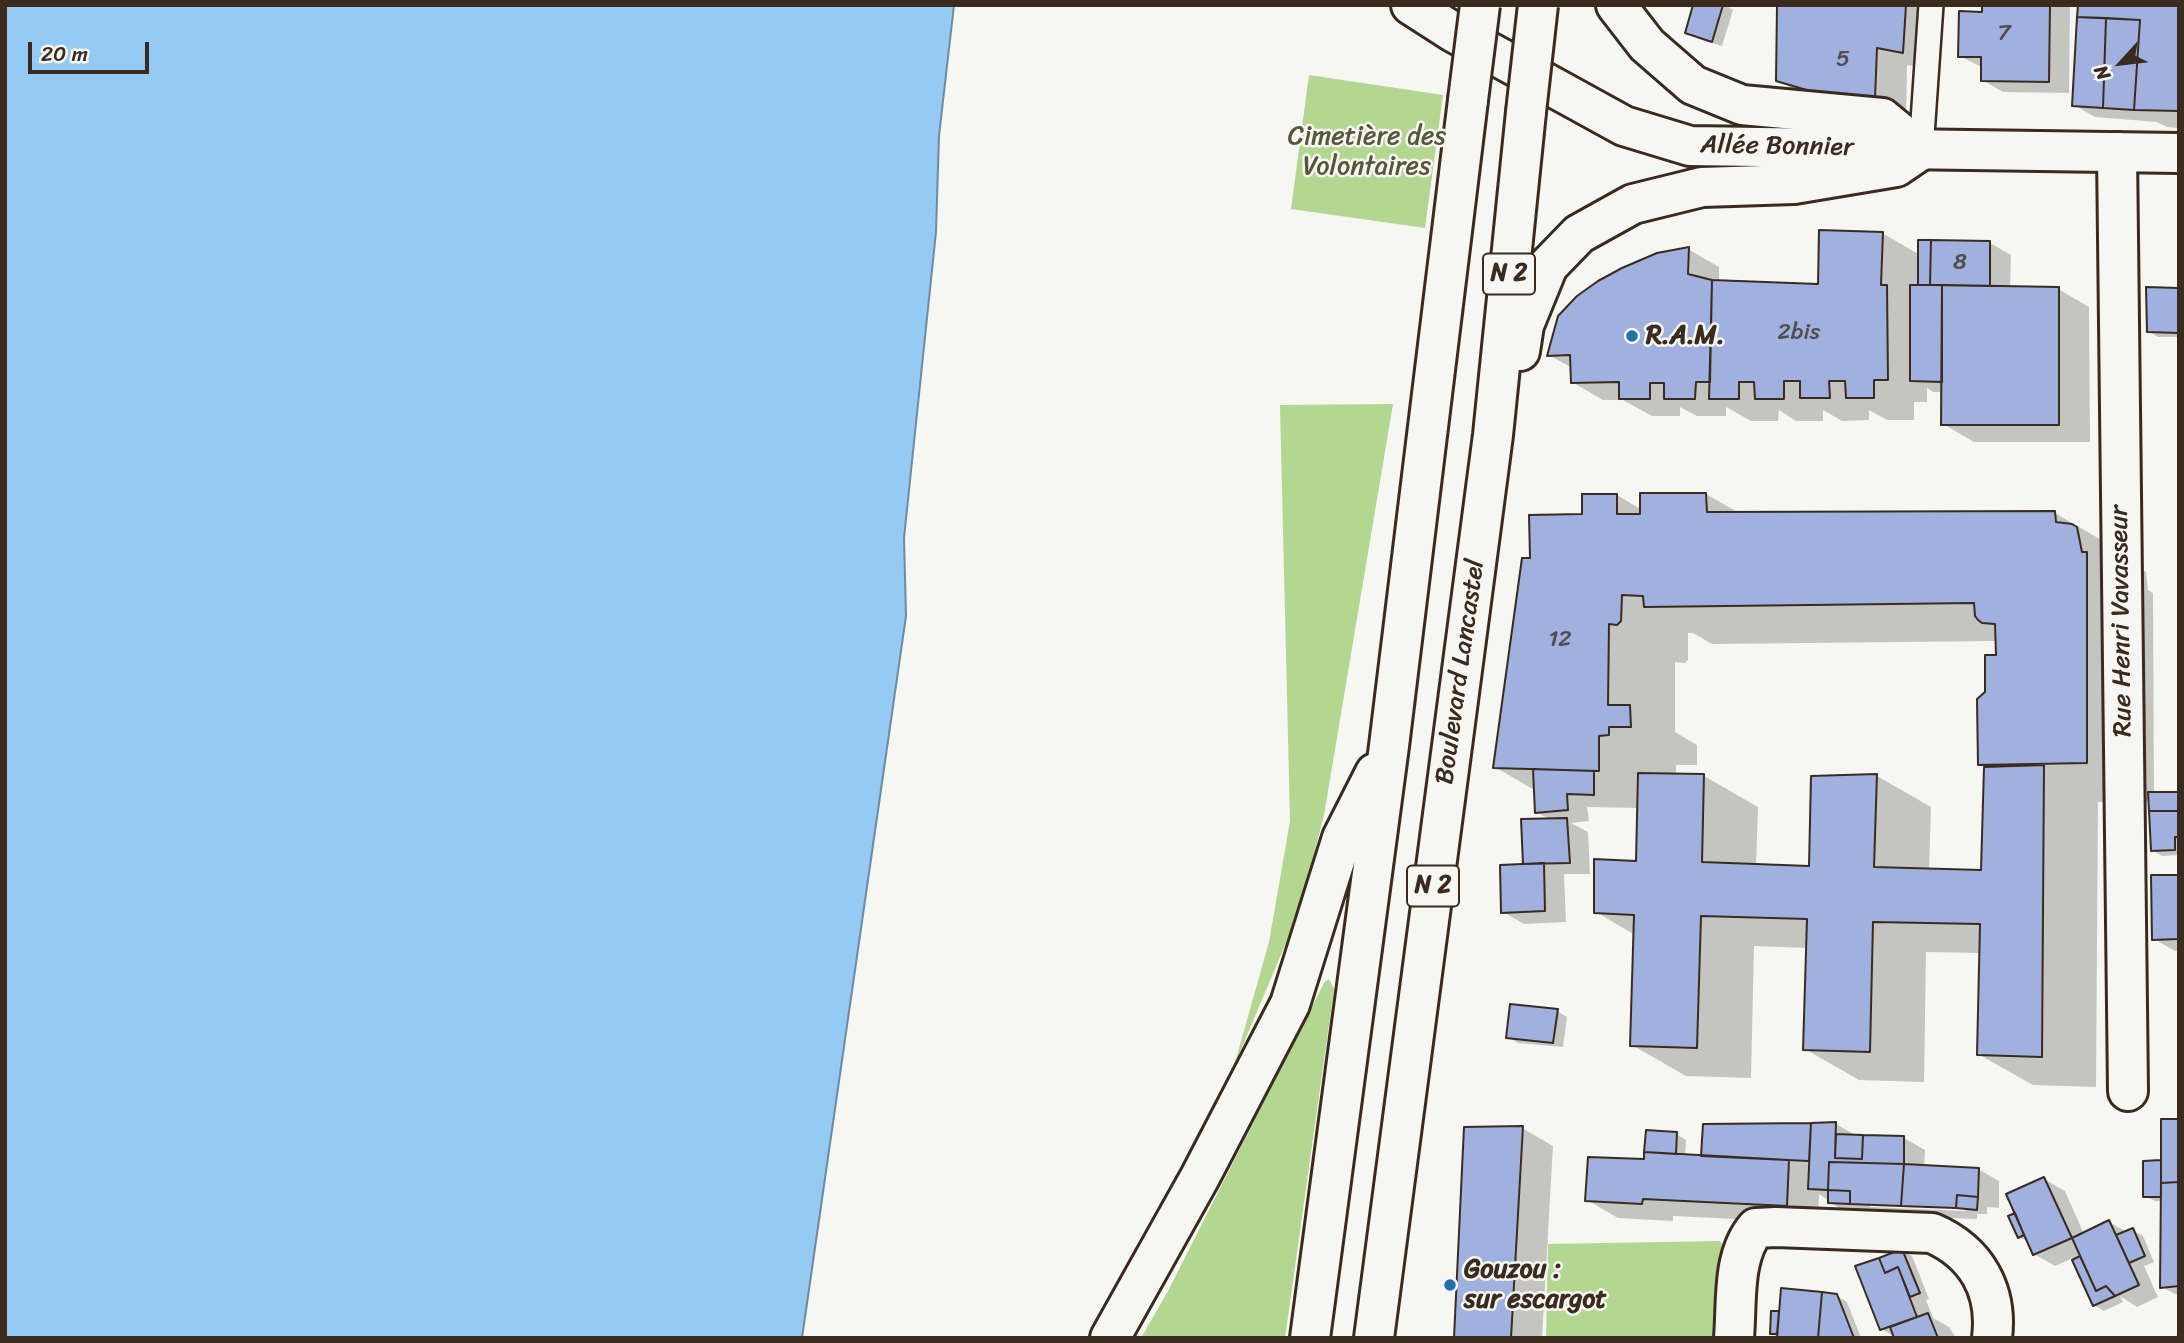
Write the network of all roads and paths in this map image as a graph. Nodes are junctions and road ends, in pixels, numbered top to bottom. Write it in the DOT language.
graph roads {
  1 [pos="1411,5"];
  2 [pos="1480,5"];
  3 [pos="1538,5"];
  4 [pos="1616,5"];
  5 [pos="1931,5"];
  6 [pos="1921,150"];
  7 [pos="2117,152"];
  8 [pos="2179,153"];
  9 [pos="1493,435"];
  10 [pos="1389,746"];
  11 [pos="2128,1091"];
  12 [pos="1110,1338"];
  13 [pos="1310,1338"];
  14 [pos="1374,1338"];
  15 [pos="1734,1338"];
  16 [pos="1992,1338"];
  1 -- 6 [label="main road, Allée Bonnier"];
  2 -- 10 [label="main road, N 2, bridge"];
  3 -- 9 [label="main road, Boulevard Lancastel / N 2, bridge"];
  4 -- 6 [label="main road"];
  5 -- 6 [label="lane"];
  6 -- 7 [label="main road, Allée Bonnier"];
  6 -- 9 [label="main road"];
  7 -- 8 [label="main road, Allée Bonnier"];
  7 -- 11 [label="main road, Rue Henri Vavasseur"];
  9 -- 14 [label="main road, Boulevard Lancastel / N 2"];
  10 -- 12 [label="main road"];
  10 -- 13 [label="main road, N 2"];
  15 -- 16 [label="main road"];
}
